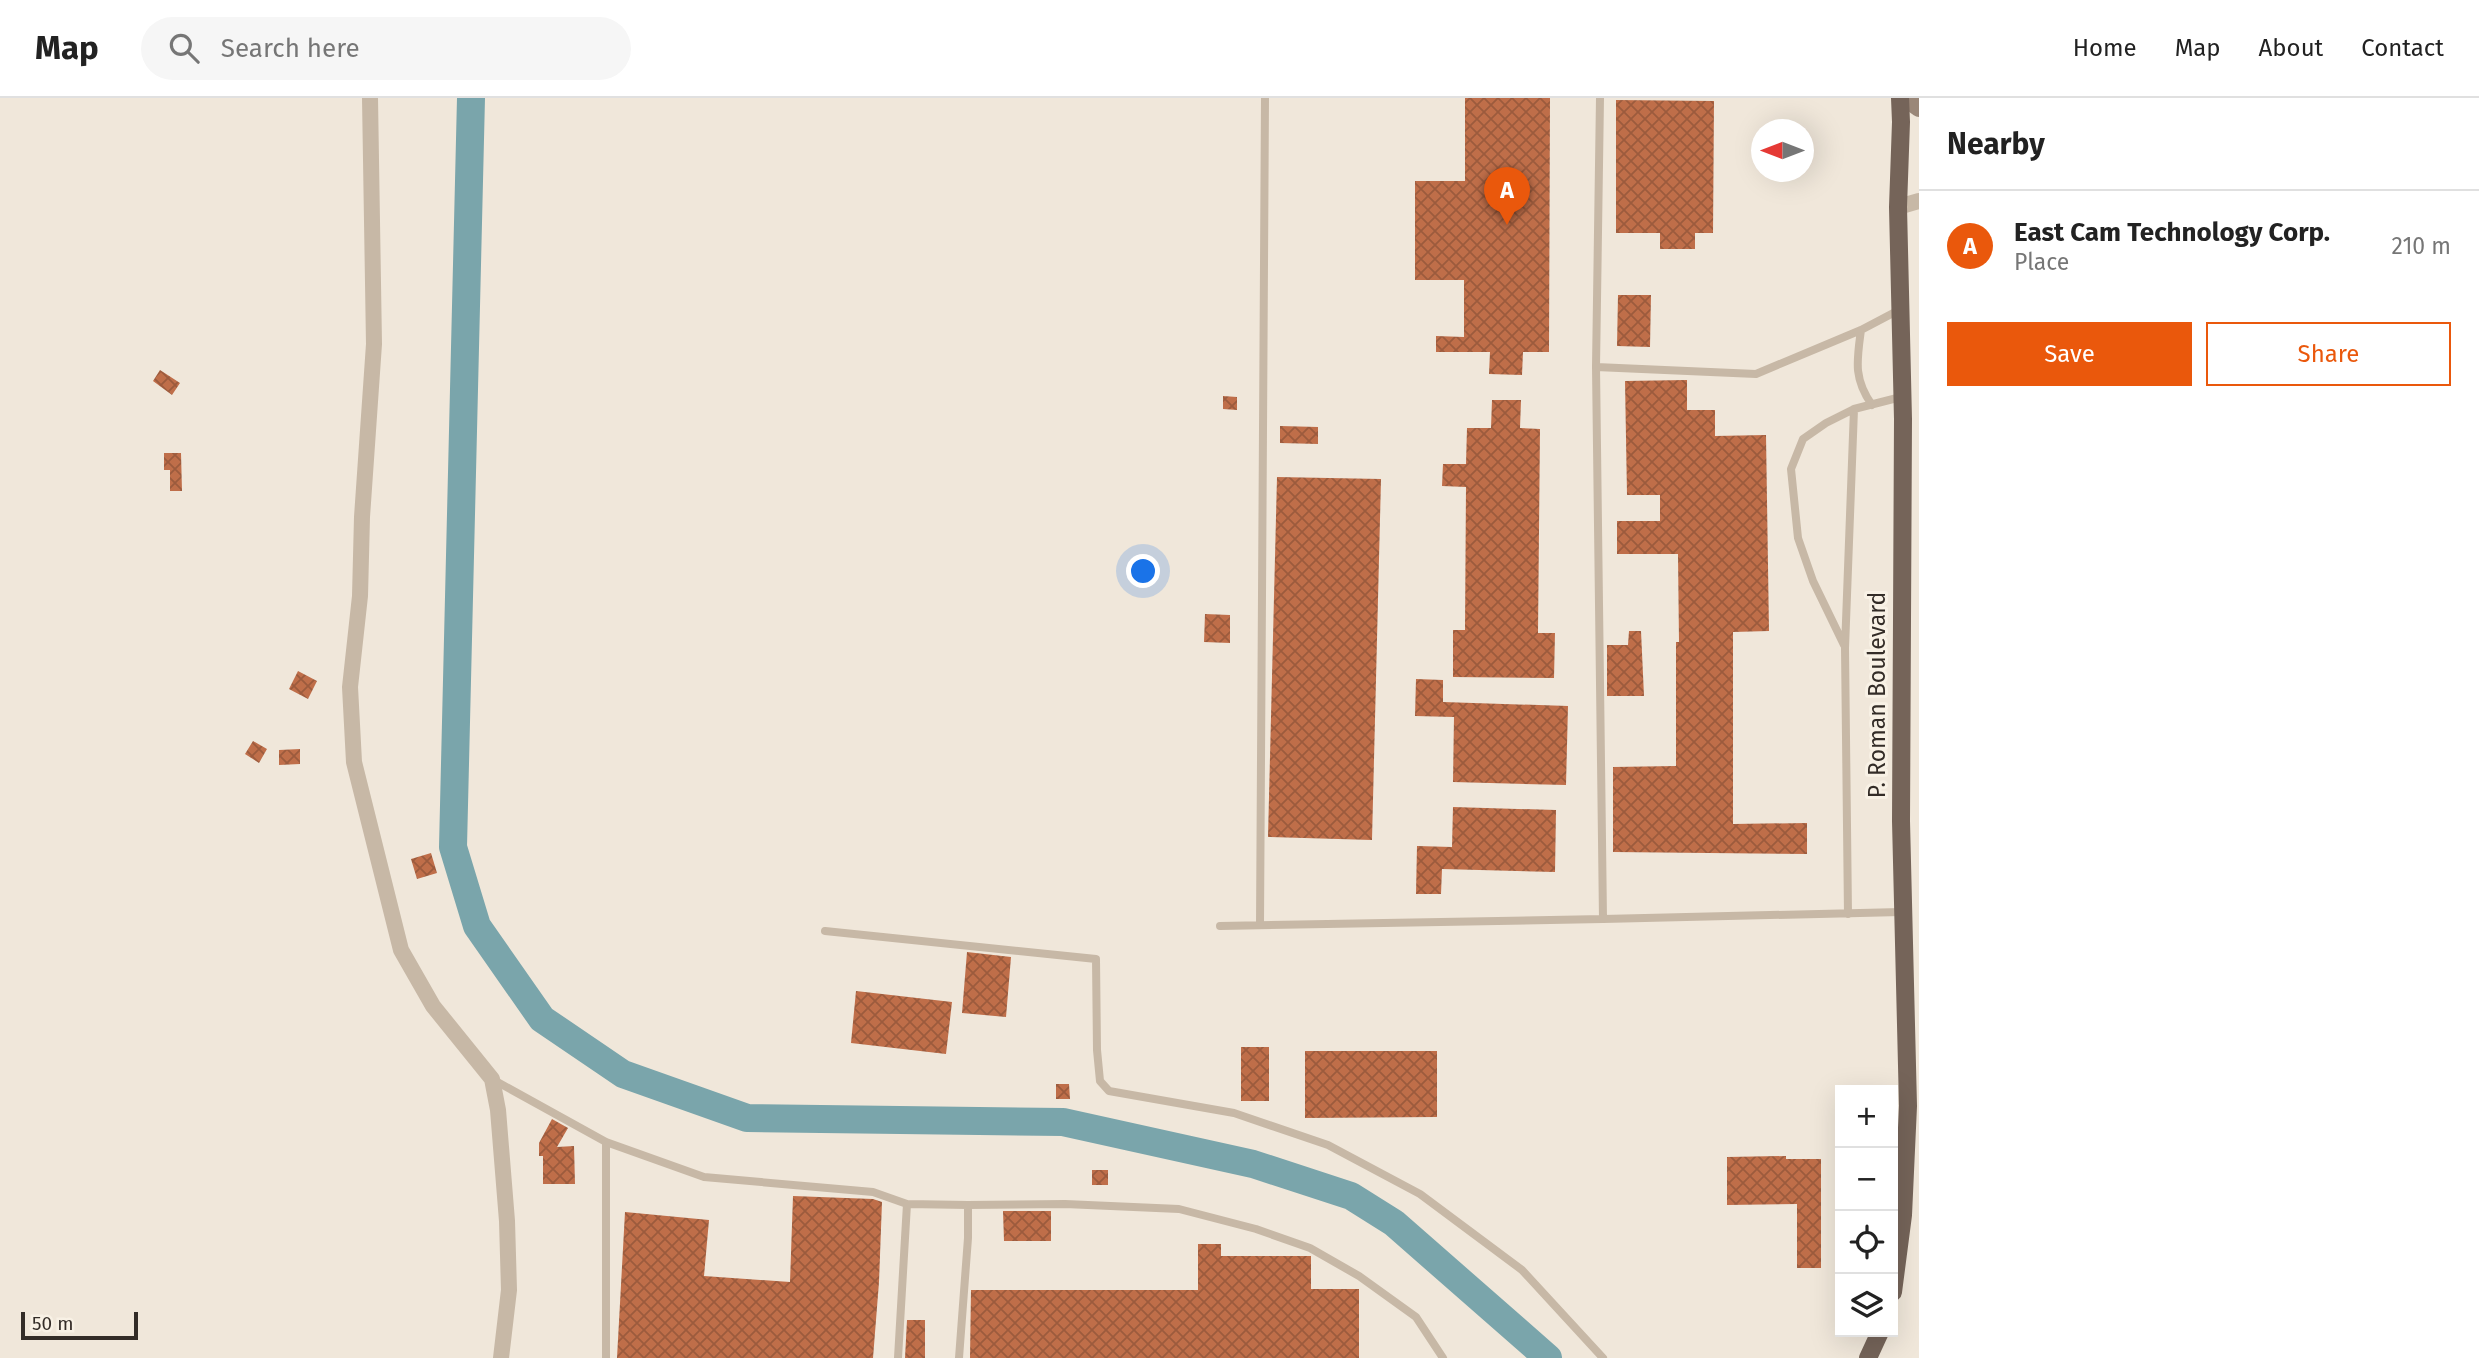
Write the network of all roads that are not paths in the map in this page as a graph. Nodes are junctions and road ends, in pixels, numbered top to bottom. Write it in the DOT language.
graph roads {
  1 [pos="370,98"];
  2 [pos="1265,98"];
  3 [pos="1600,98"];
  4 [pos="1902,98"];
  5 [pos="1919,108"];
  6 [pos="1919,201"];
  7 [pos="1898,207"];
  8 [pos="1902,308"];
  9 [pos="1861,330"];
  10 [pos="1596,367"];
  11 [pos="1901,397"];
  12 [pos="1872,405"];
  13 [pos="1854,409"];
  14 [pos="1845,648"];
  15 [pos="1901,912"];
  16 [pos="1848,914"];
  17 [pos="1603,919"];
  18 [pos="1260,925"];
  19 [pos="1220,926"];
  20 [pos="825,931"];
  21 [pos="492,1079"];
  22 [pos="606,1142"];
  23 [pos="1912,1153"];
  24 [pos="907,1204"];
  25 [pos="968,1205"];
  26 [pos="1895,1274"];
  27 [pos="1878,1337"];
  28 [pos="501,1358"];
  29 [pos="606,1358"];
  30 [pos="898,1358"];
  31 [pos="959,1358"];
  32 [pos="1443,1358"];
  33 [pos="1603,1358"];
  34 [pos="1868,1358"];
  1 -- 21 [label="street"];
  2 -- 18 [label="lane"];
  3 -- 10 [label="lane"];
  4 -- 5 [label="main road"];
  4 -- 7 [label="main road, P. Roman Boulevard"];
  6 -- 7 [label="street"];
  7 -- 8 [label="main road, P. Roman Boulevard"];
  8 -- 9 [label="lane"];
  8 -- 11 [label="main road, P. Roman Boulevard"];
  9 -- 10 [label="lane"];
  9 -- 12 [label="lane"];
  10 -- 17 [label="lane"];
  11 -- 12 [label="lane"];
  11 -- 15 [label="main road, P. Roman Boulevard"];
  12 -- 13 [label="lane"];
  13 -- 14 [label="lane"];
  13 -- 14 [label="lane"];
  14 -- 16 [label="lane"];
  15 -- 16 [label="lane"];
  15 -- 23 [label="main road, P. Roman Boulevard"];
  16 -- 17 [label="lane"];
  17 -- 18 [label="lane"];
  18 -- 19 [label="lane"];
  20 -- 33 [label="lane"];
  21 -- 22 [label="lane"];
  21 -- 28 [label="street"];
  22 -- 24 [label="lane"];
  22 -- 29 [label="lane"];
  23 -- 26 [label="main road, P. Roman Boulevard"];
  24 -- 25 [label="lane"];
  24 -- 30 [label="lane"];
  25 -- 31 [label="lane"];
  25 -- 32 [label="lane"];
  27 -- 34 [label="main road"];
}
